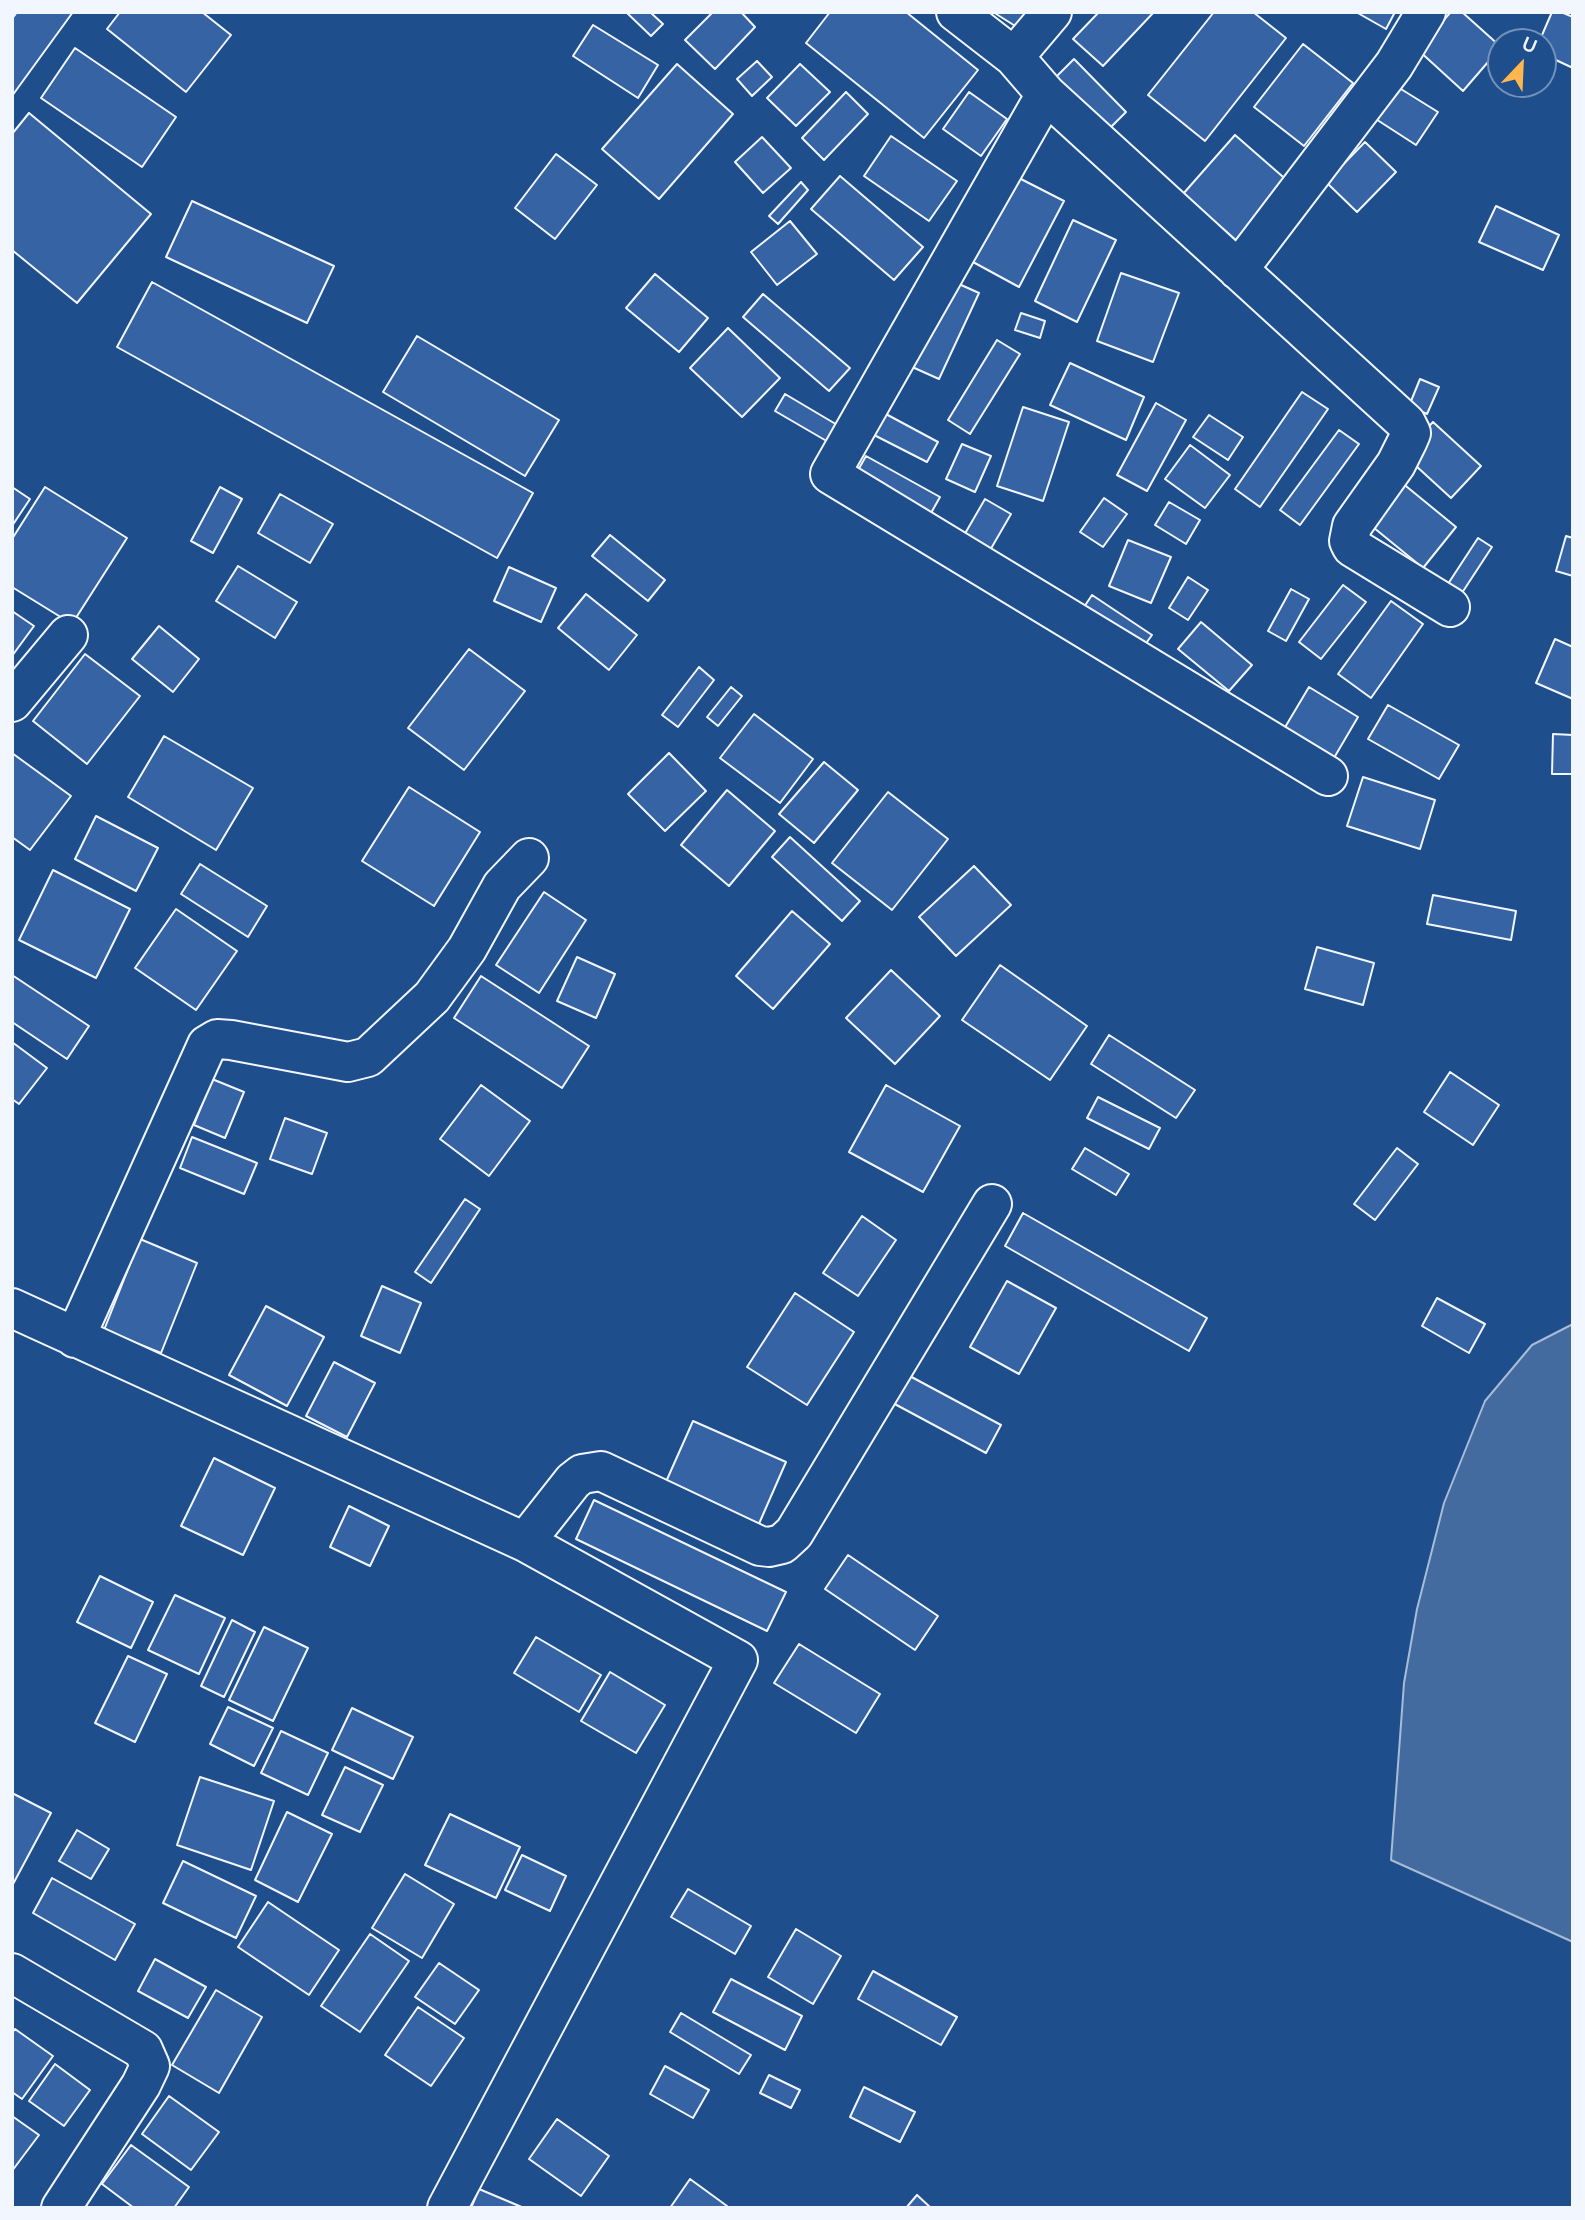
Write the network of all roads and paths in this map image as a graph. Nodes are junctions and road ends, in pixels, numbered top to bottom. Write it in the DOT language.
graph roads {
  1 [pos="956,12"];
  2 [pos="1052,12"];
  3 [pos="1426,12"];
  4 [pos="1014,58"];
  5 [pos="1046,94"];
  6 [pos="1238,270"];
  7 [pos="1450,607"];
  8 [pos="68,635"];
  9 [pos="12,702"];
  10 [pos="1328,776"];
  11 [pos="529,858"];
  12 [pos="992,1204"];
  13 [pos="12,1308"];
  14 [pos="75,1338"];
  15 [pos="525,1542"];
  16 [pos="12,1973"];
  17 [pos="61,2208"];
  18 [pos="447,2208"];
  1 -- 4 [label="street"];
  2 -- 4 [label="street"];
  3 -- 6 [label="street"];
  4 -- 5 [label="street"];
  5 -- 6 [label="street"];
  5 -- 10 [label="street"];
  6 -- 7 [label="street"];
  8 -- 9 [label="street"];
  11 -- 14 [label="street"];
  12 -- 15 [label="street"];
  13 -- 14 [label="street"];
  14 -- 15 [label="street"];
  15 -- 18 [label="street"];
  16 -- 17 [label="street"];
}
